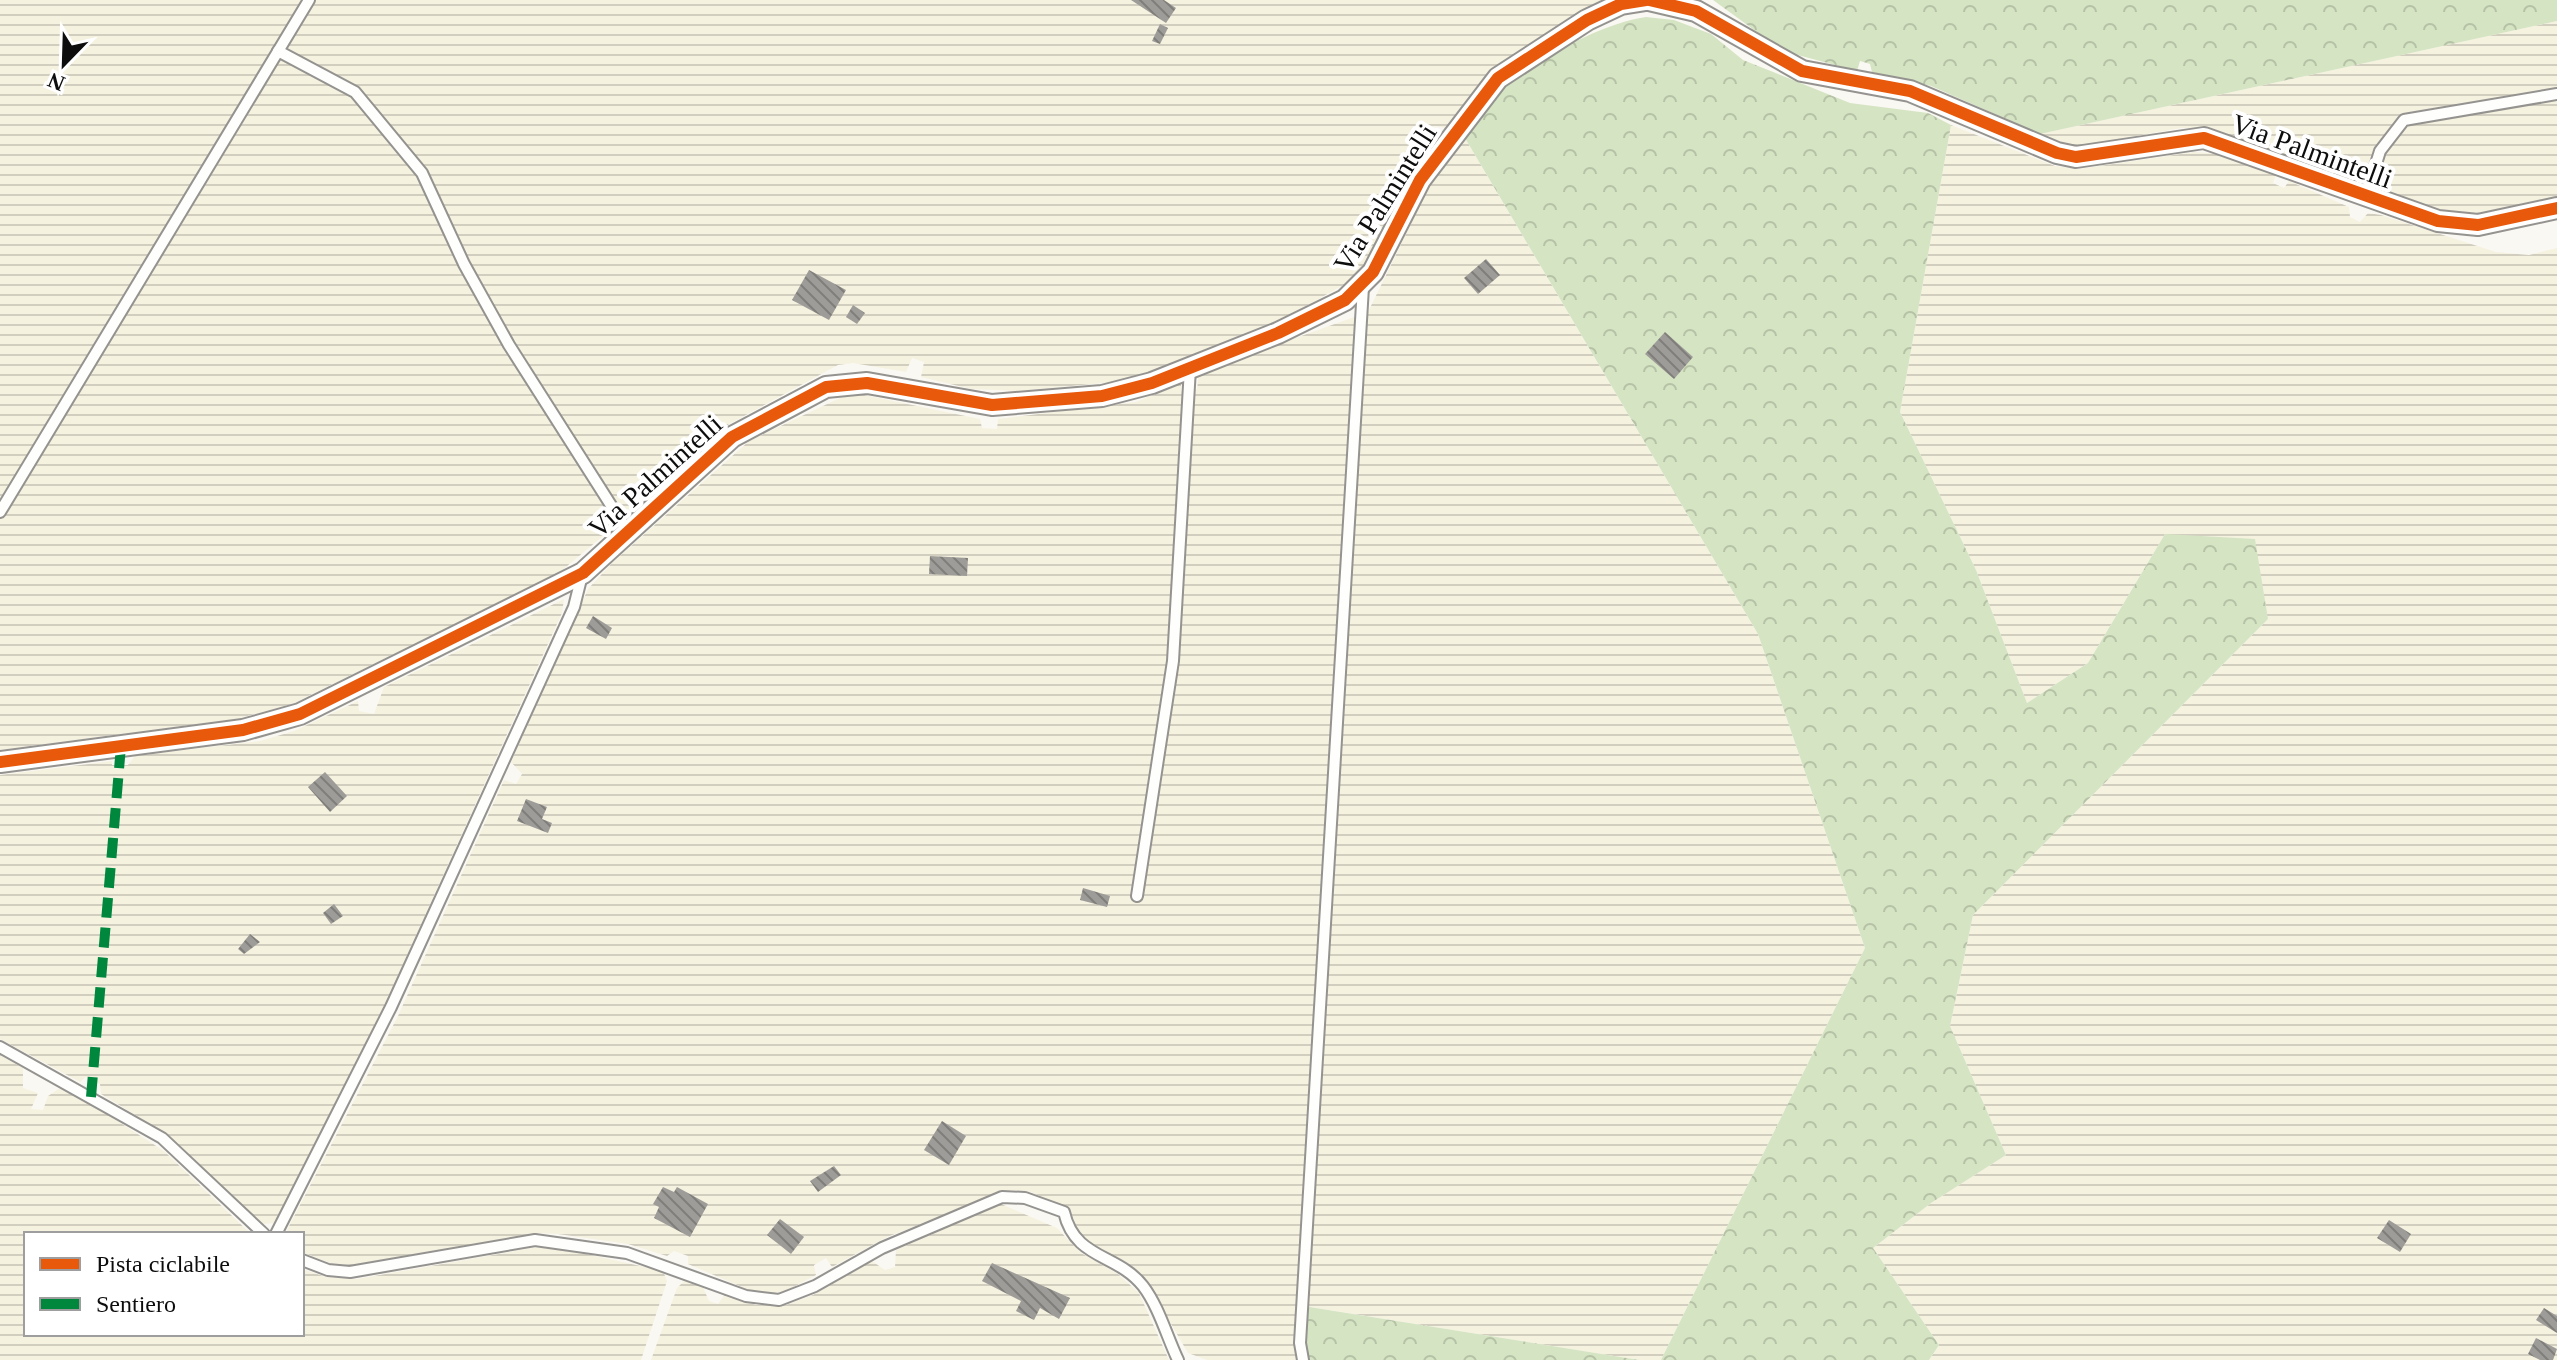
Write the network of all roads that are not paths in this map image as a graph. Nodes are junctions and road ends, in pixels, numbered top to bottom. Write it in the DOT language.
graph roads {
  1 [pos="309,0"];
  2 [pos="1647,0"];
  3 [pos="1690,5"];
  4 [pos="278,51"];
  5 [pos="2557,94"];
  6 [pos="2366,196"];
  7 [pos="2557,208"];
  8 [pos="1363,285"];
  9 [pos="1190,368"];
  10 [pos="0,512"];
  11 [pos="628,532"];
  12 [pos="583,573"];
  13 [pos="0,762"];
  14 [pos="1137,896"];
  15 [pos="0,1047"];
  16 [pos="262,1232"];
  17 [pos="277,1232"];
  18 [pos="304,1261"];
  19 [pos="1178,1360"];
  20 [pos="1303,1360"];
  1 -- 4 [label="lane"];
  2 -- 3 [label="street, Via Palmintelli"];
  2 -- 8 [label="street, Via Palmintelli"];
  3 -- 6 [label="street, Via Palmintelli"];
  4 -- 10 [label="lane"];
  4 -- 11 [label="lane"];
  5 -- 6 [label="lane"];
  6 -- 7 [label="street, Via Palmintelli"];
  8 -- 9 [label="street, Via Palmintelli"];
  8 -- 20 [label="lane"];
  9 -- 11 [label="street, Via Palmintelli"];
  9 -- 14 [label="lane"];
  11 -- 12 [label="street, Via Palmintelli"];
  12 -- 13 [label="street, Via Palmintelli"];
  12 -- 17 [label="lane"];
  15 -- 16 [label="lane"];
  18 -- 19 [label="lane"];
}
